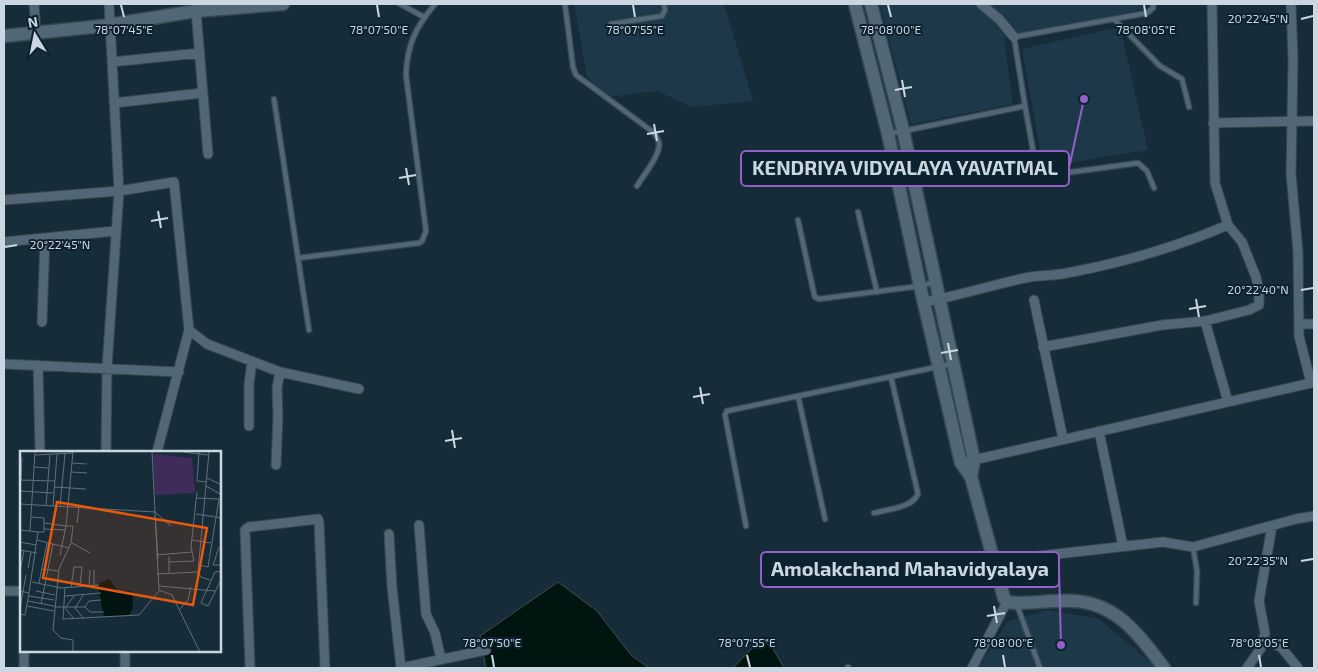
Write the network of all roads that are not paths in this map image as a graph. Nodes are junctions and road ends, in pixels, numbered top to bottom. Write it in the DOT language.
graph roads {
  1 [pos="34,4"];
  2 [pos="109,4"];
  3 [pos="283,4"];
  4 [pos="400,4"];
  5 [pos="436,4"];
  6 [pos="565,4"];
  7 [pos="664,4"];
  8 [pos="855,4"];
  9 [pos="871,4"];
  10 [pos="981,4"];
  11 [pos="1153,4"];
  12 [pos="1212,4"];
  13 [pos="1291,4"];
  14 [pos="196,11"];
  15 [pos="424,17"];
  16 [pos="1114,19"];
  17 [pos="611,24"];
  18 [pos="110,25"];
  19 [pos="36,33"];
  20 [pos="4,36"];
  21 [pos="1014,37"];
  22 [pos="200,53"];
  23 [pos="112,62"];
  24 [pos="202,93"];
  25 [pos="274,99"];
  26 [pos="114,103"];
  27 [pos="1025,106"];
  28 [pos="1189,106"];
  29 [pos="1293,121"];
  30 [pos="1314,121"];
  31 [pos="1213,123"];
  32 [pos="903,130"];
  33 [pos="888,134"];
  34 [pos="208,154"];
  35 [pos="637,186"];
  36 [pos="1154,188"];
  37 [pos="118,192"];
  38 [pos="4,200"];
  39 [pos="858,212"];
  40 [pos="798,220"];
  41 [pos="1228,225"];
  42 [pos="115,231"];
  43 [pos="45,238"];
  44 [pos="4,242"];
  45 [pos="298,258"];
  46 [pos="936,282"];
  47 [pos="920,286"];
  48 [pos="877,292"];
  49 [pos="940,299"];
  50 [pos="1034,300"];
  51 [pos="924,302"];
  52 [pos="1206,321"];
  53 [pos="42,322"];
  54 [pos="1298,324"];
  55 [pos="1314,324"];
  56 [pos="189,330"];
  57 [pos="308,330"];
  58 [pos="1043,347"];
  59 [pos="252,361"];
  60 [pos="4,364"];
  61 [pos="38,365"];
  62 [pos="946,365"];
  63 [pos="107,367"];
  64 [pos="179,372"];
  65 [pos="280,372"];
  66 [pos="891,377"];
  67 [pos="1313,386"];
  68 [pos="359,389"];
  69 [pos="798,396"];
  70 [pos="1228,402"];
  71 [pos="249,426"];
  72 [pos="1099,431"];
  73 [pos="1063,439"];
  74 [pos="106,450"];
  75 [pos="40,451"];
  76 [pos="157,451"];
  77 [pos="968,461"];
  78 [pos="276,465"];
  79 [pos="874,512"];
  80 [pos="1314,516"];
  81 [pos="825,519"];
  82 [pos="419,525"];
  83 [pos="746,526"];
  84 [pos="1272,526"];
  85 [pos="389,534"];
  86 [pos="1123,546"];
  87 [pos="1194,547"];
  88 [pos="995,561"];
  89 [pos="4,591"];
  90 [pos="20,591"];
  91 [pos="1012,603"];
  92 [pos="1196,603"];
  93 [pos="1264,640"];
  94 [pos="486,650"];
  95 [pos="24,652"];
  96 [pos="125,652"];
  97 [pos="441,660"];
  98 [pos="24,668"];
  99 [pos="125,668"];
  100 [pos="250,668"];
  101 [pos="325,668"];
  102 [pos="401,668"];
  103 [pos="972,668"];
  104 [pos="1040,668"];
  105 [pos="1164,668"];
  106 [pos="1247,668"];
  107 [pos="1298,668"];
  1 -- 19 [label="street"];
  2 -- 18 [label="street"];
  3 -- 14 [label="street"];
  4 -- 15 [label="lane"];
  5 -- 15 [label="lane"];
  6 -- 35 [label="lane"];
  7 -- 17 [label="lane"];
  8 -- 33 [label="street"];
  9 -- 32 [label="street"];
  10 -- 21 [label="street"];
  11 -- 16 [label="lane"];
  12 -- 31 [label="street"];
  13 -- 29 [label="street"];
  14 -- 18 [label="street"];
  14 -- 22 [label="street"];
  15 -- 45 [label="lane"];
  16 -- 21 [label="lane"];
  16 -- 28 [label="lane"];
  18 -- 19 [label="street"];
  18 -- 23 [label="street"];
  19 -- 20 [label="street"];
  21 -- 27 [label="lane"];
  22 -- 23 [label="street"];
  22 -- 24 [label="street"];
  23 -- 26 [label="street"];
  24 -- 26 [label="street"];
  24 -- 34 [label="street"];
  25 -- 45 [label="lane"];
  26 -- 37 [label="street"];
  27 -- 32 [label="lane"];
  27 -- 36 [label="lane"];
  29 -- 30 [label="street"];
  29 -- 31 [label="street"];
  29 -- 54 [label="street"];
  31 -- 41 [label="street"];
  32 -- 33 [label="lane"];
  32 -- 46 [label="street"];
  33 -- 47 [label="street"];
  37 -- 38 [label="street"];
  37 -- 42 [label="street"];
  37 -- 56 [label="street"];
  39 -- 48 [label="lane"];
  40 -- 48 [label="lane"];
  41 -- 49 [label="street"];
  41 -- 52 [label="street"];
  42 -- 43 [label="street"];
  42 -- 63 [label="street"];
  43 -- 44 [label="street"];
  43 -- 53 [label="street"];
  45 -- 57 [label="lane"];
  46 -- 47 [label="lane"];
  46 -- 49 [label="street"];
  47 -- 48 [label="lane"];
  47 -- 51 [label="street"];
  49 -- 51 [label="street"];
  49 -- 62 [label="street"];
  50 -- 58 [label="street"];
  51 -- 62 [label="street"];
  52 -- 58 [label="street"];
  52 -- 70 [label="street"];
  54 -- 55 [label="street"];
  54 -- 67 [label="street"];
  56 -- 59 [label="street"];
  56 -- 64 [label="street"];
  58 -- 73 [label="street"];
  59 -- 65 [label="street"];
  59 -- 71 [label="street"];
  60 -- 61 [label="street"];
  61 -- 63 [label="street"];
  61 -- 75 [label="street"];
  62 -- 66 [label="lane"];
  62 -- 77 [label="street"];
  63 -- 64 [label="street"];
  63 -- 74 [label="street"];
  64 -- 76 [label="street"];
  65 -- 68 [label="street"];
  65 -- 78 [label="street"];
  66 -- 69 [label="lane"];
  66 -- 79 [label="lane"];
  67 -- 70 [label="street"];
  69 -- 81 [label="lane"];
  69 -- 83 [label="lane"];
  70 -- 72 [label="street"];
  72 -- 73 [label="street"];
  72 -- 86 [label="street"];
  73 -- 77 [label="street"];
  77 -- 88 [label="street"];
  80 -- 84 [label="street"];
  82 -- 97 [label="street"];
  84 -- 87 [label="street"];
  84 -- 93 [label="street"];
  85 -- 102 [label="street"];
  86 -- 87 [label="street"];
  86 -- 88 [label="street"];
  87 -- 92 [label="lane"];
  88 -- 91 [label="street"];
  89 -- 90 [label="street"];
  91 -- 103 [label="street"];
  91 -- 104 [label="lane"];
  91 -- 105 [label="street"];
  93 -- 106 [label="street"];
  93 -- 107 [label="street"];
  94 -- 97 [label="street"];
  95 -- 98 [label="street"];
  96 -- 99 [label="street"];
  97 -- 102 [label="street"];
  100 -- 101 [label="street"];
}
